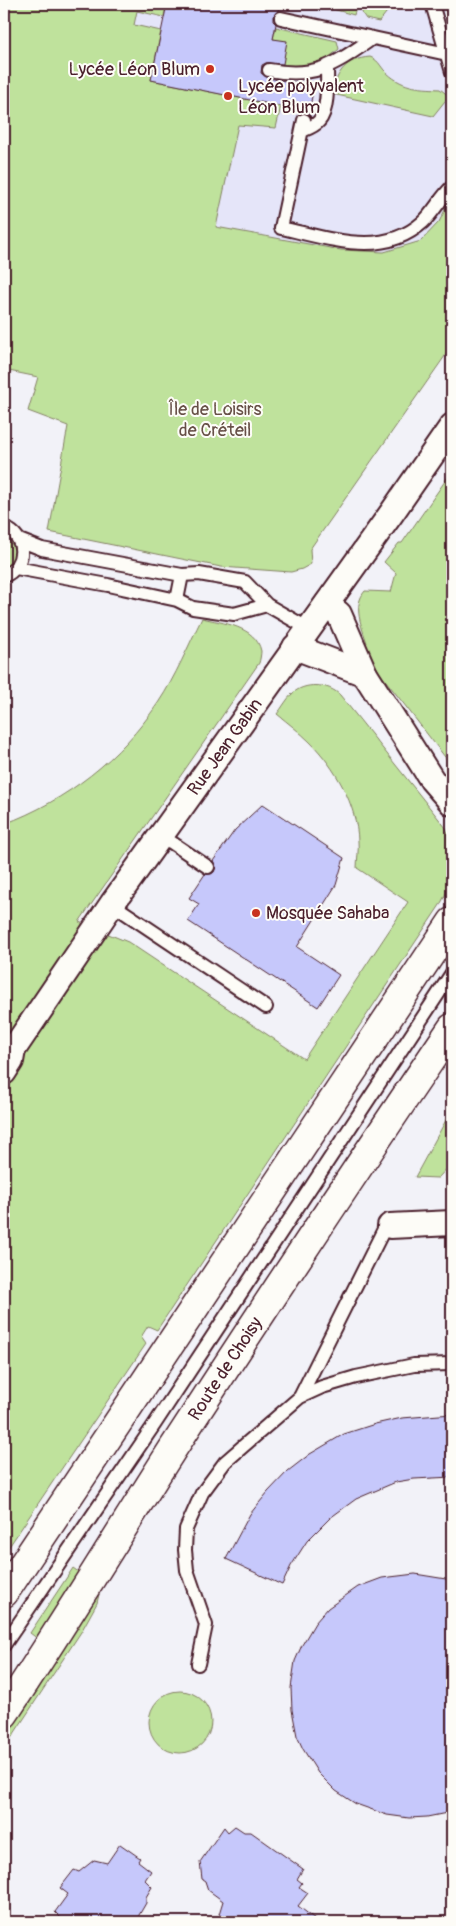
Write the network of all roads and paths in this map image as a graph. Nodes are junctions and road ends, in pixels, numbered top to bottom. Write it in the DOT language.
graph roads {
  1 [pos="432,4"];
  2 [pos="281,18"];
  3 [pos="373,38"];
  4 [pos="447,54"];
  5 [pos="327,67"];
  6 [pos="269,70"];
  7 [pos="452,72"];
  8 [pos="452,187"];
  9 [pos="452,426"];
  10 [pos="4,528"];
  11 [pos="19,540"];
  12 [pos="42,549"];
  13 [pos="16,568"];
  14 [pos="37,571"];
  15 [pos="182,575"];
  16 [pos="4,576"];
  17 [pos="177,600"];
  18 [pos="326,604"];
  19 [pos="267,605"];
  20 [pos="302,638"];
  21 [pos="365,674"];
  22 [pos="449,796"];
  23 [pos="162,836"];
  24 [pos="208,866"];
  25 [pos="112,904"];
  26 [pos="452,922"];
  27 [pos="452,974"];
  28 [pos="266,1007"];
  29 [pos="452,1028"];
  30 [pos="4,1072"];
  31 [pos="452,1223"];
  32 [pos="390,1226"];
  33 [pos="452,1364"];
  34 [pos="300,1397"];
  35 [pos="4,1593"];
  36 [pos="4,1645"];
  37 [pos="198,1664"];
  38 [pos="4,1714"];
  1 -- 4 [label="lane"];
  2 -- 3 [label="lane"];
  3 -- 4 [label="lane"];
  3 -- 5 [label="lane"];
  4 -- 7 [label="lane"];
  5 -- 6 [label="lane"];
  5 -- 8 [label="lane"];
  9 -- 18 [label="street, Rue Jean Gabin"];
  10 -- 11 [label="lane"];
  11 -- 12 [label="lane"];
  11 -- 13 [label="lane"];
  12 -- 14 [label="lane"];
  12 -- 15 [label="lane"];
  13 -- 14 [label="lane"];
  13 -- 16 [label="lane"];
  14 -- 17 [label="lane"];
  15 -- 17 [label="lane"];
  15 -- 19 [label="lane"];
  17 -- 19 [label="lane"];
  18 -- 20 [label="street, Rue Jean Gabin"];
  18 -- 21 [label="street"];
  19 -- 20 [label="lane"];
  20 -- 21 [label="street"];
  20 -- 23 [label="street, Rue Jean Gabin"];
  21 -- 22 [label="street"];
  23 -- 24 [label="lane"];
  23 -- 25 [label="street, Rue Jean Gabin"];
  25 -- 28 [label="lane"];
  25 -- 30 [label="street, Rue Jean Gabin"];
  26 -- 35 [label="main road"];
  27 -- 36 [label="lane, Route de Choisy"];
  29 -- 38 [label="main road, Route de Choisy"];
  31 -- 32 [label="street"];
  32 -- 34 [label="lane"];
  33 -- 34 [label="lane"];
  34 -- 37 [label="lane"];
}
